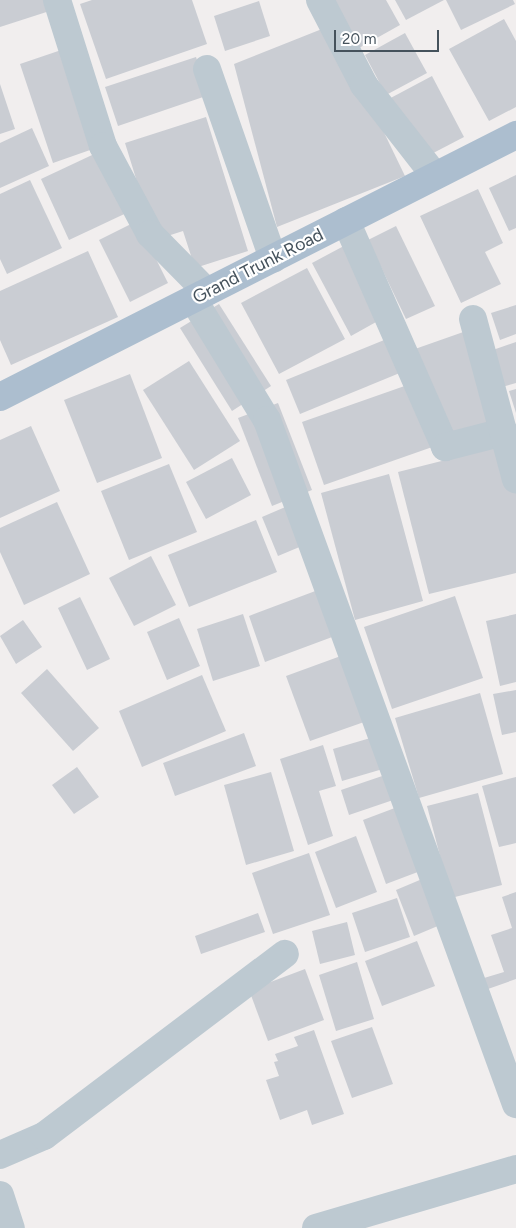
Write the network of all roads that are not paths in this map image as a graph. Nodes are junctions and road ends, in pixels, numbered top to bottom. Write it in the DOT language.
graph roads {
  1 [pos="57,0"];
  2 [pos="320,0"];
  3 [pos="207,69"];
  4 [pos="516,135"];
  5 [pos="435,176"];
  6 [pos="346,221"];
  7 [pos="273,258"];
  8 [pos="200,296"];
  9 [pos="473,319"];
  10 [pos="0,397"];
  11 [pos="504,432"];
  12 [pos="516,479"];
  13 [pos="284,954"];
  14 [pos="516,1104"];
  15 [pos="0,1155"];
  16 [pos="516,1169"];
  17 [pos="0,1195"];
  18 [pos="11,1228"];
  19 [pos="316,1228"];
  1 -- 8 [label="street"];
  2 -- 5 [label="street"];
  3 -- 7 [label="street"];
  4 -- 5 [label="main road, Grand Trunk Road"];
  5 -- 6 [label="main road, Grand Trunk Road"];
  6 -- 7 [label="main road, Grand Trunk Road"];
  6 -- 11 [label="street"];
  7 -- 8 [label="main road, Grand Trunk Road"];
  8 -- 10 [label="main road, Grand Trunk Road"];
  8 -- 14 [label="street"];
  9 -- 11 [label="street"];
  11 -- 12 [label="street"];
  13 -- 15 [label="street"];
  16 -- 19 [label="street"];
  17 -- 18 [label="street"];
}
